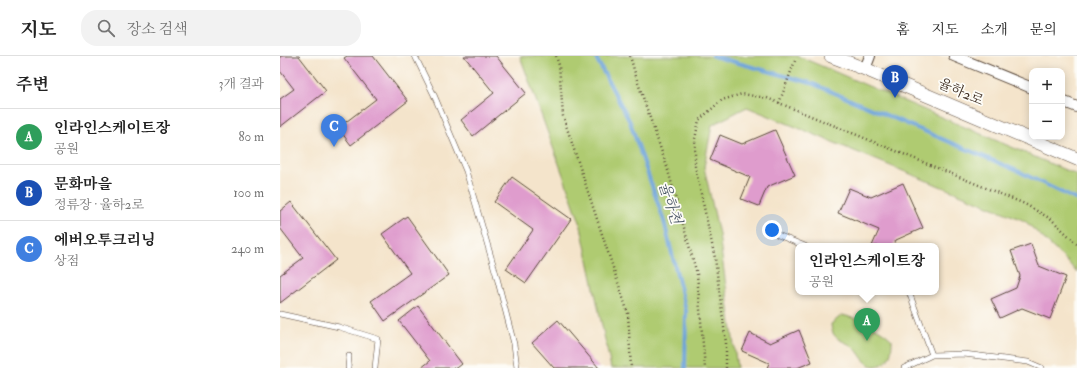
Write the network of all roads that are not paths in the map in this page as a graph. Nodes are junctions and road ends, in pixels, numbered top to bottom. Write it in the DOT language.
graph roads {
  1 [pos="415,56"];
  2 [pos="831,56"];
  3 [pos="870,56"];
  4 [pos="954,56"];
  5 [pos="865,69"];
  6 [pos="1029,87"];
  7 [pos="1065,102"];
  8 [pos="1077,107"];
  9 [pos="1077,159"];
  10 [pos="778,235"];
  11 [pos="798,243"];
  12 [pos="910,295"];
  13 [pos="280,314"];
  14 [pos="932,355"];
  15 [pos="349,356"];
  16 [pos="348,368"];
  17 [pos="375,368"];
  18 [pos="517,368"];
  19 [pos="904,368"];
  20 [pos="1042,368"];
  1 -- 18 [label="lane"];
  2 -- 5 [label="street, 율하2로"];
  3 -- 5 [label="street"];
  4 -- 6 [label="street"];
  5 -- 9 [label="street, 율하2로"];
  7 -- 8 [label="street"];
  10 -- 11 [label="lane"];
  12 -- 14 [label="lane"];
  13 -- 17 [label="lane"];
  14 -- 19 [label="lane"];
  14 -- 20 [label="lane"];
  15 -- 16 [label="lane"];
}
